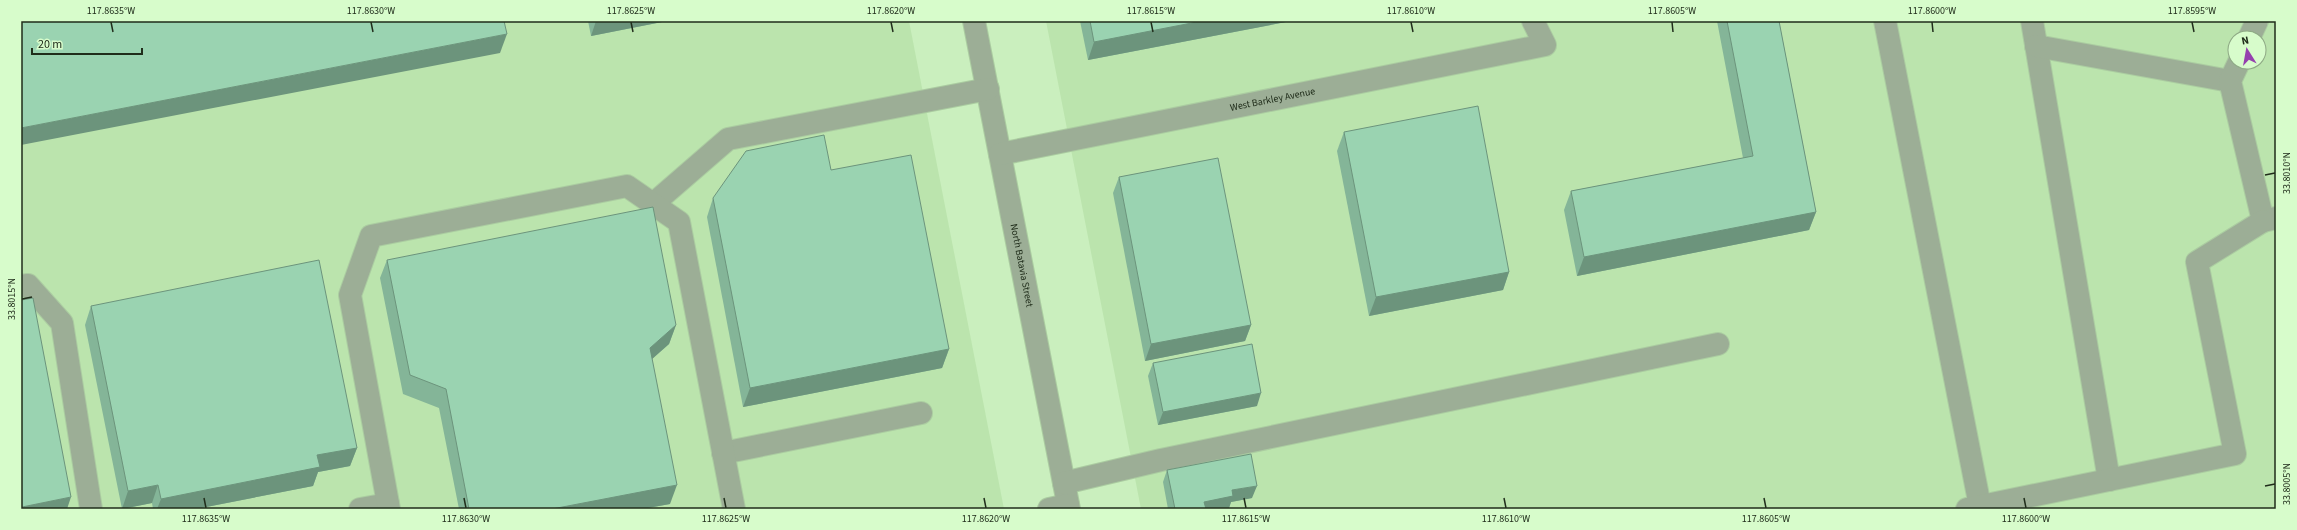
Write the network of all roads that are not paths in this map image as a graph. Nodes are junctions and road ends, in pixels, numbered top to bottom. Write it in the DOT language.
graph roads {
  1 [pos="974,21"];
  2 [pos="1533,21"];
  3 [pos="1885,21"];
  4 [pos="2032,21"];
  5 [pos="2036,46"];
  6 [pos="2234,71"];
  7 [pos="988,89"];
  8 [pos="1000,154"];
  9 [pos="652,204"];
  10 [pos="2270,219"];
  11 [pos="21,286"];
  12 [pos="1718,344"];
  13 [pos="921,413"];
  14 [pos="723,453"];
  15 [pos="2109,480"];
  16 [pos="1064,483"];
  17 [pos="388,506"];
  18 [pos="1062,508"];
  19 [pos="1973,508"];
  20 [pos="91,509"];
  21 [pos="360,509"];
  22 [pos="734,509"];
  1 -- 7 [label="street, North Batavia Street"];
  2 -- 8 [label="street, West Barkley Avenue"];
  3 -- 19 [label="street"];
  4 -- 5 [label="street"];
  5 -- 6 [label="street"];
  5 -- 15 [label="street"];
  6 -- 10 [label="street"];
  7 -- 8 [label="street, North Batavia Street"];
  7 -- 9 [label="street"];
  8 -- 16 [label="street, North Batavia Street"];
  9 -- 14 [label="street"];
  9 -- 17 [label="street"];
  10 -- 15 [label="street"];
  11 -- 20 [label="street"];
  12 -- 16 [label="street"];
  13 -- 14 [label="street"];
  14 -- 22 [label="street"];
  15 -- 19 [label="street"];
  16 -- 18 [label="street, North Batavia Street"];
  17 -- 21 [label="street"];
}
